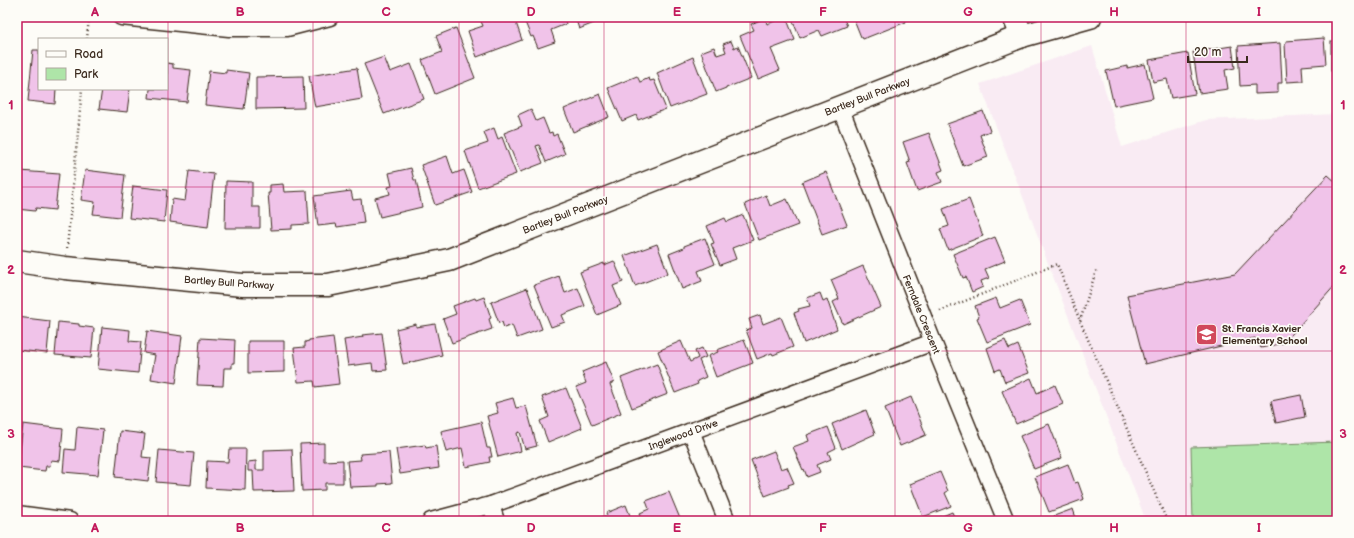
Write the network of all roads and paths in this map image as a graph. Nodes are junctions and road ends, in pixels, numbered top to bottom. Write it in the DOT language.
graph roads {
  1 [pos="89,17"];
  2 [pos="121,17"];
  3 [pos="330,17"];
  4 [pos="1090,17"];
  5 [pos="1018,27"];
  6 [pos="87,38"];
  7 [pos="82,90"];
  8 [pos="840,107"];
  9 [pos="66,254"];
  10 [pos="17,261"];
  11 [pos="1097,268"];
  12 [pos="924,317"];
  13 [pos="1080,321"];
  14 [pos="933,342"];
  15 [pos="691,431"];
  16 [pos="491,505"];
  17 [pos="17,514"];
  18 [pos="70,521"];
  19 [pos="431,521"];
  20 [pos="496,521"];
  21 [pos="727,521"];
  22 [pos="1006,521"];
  23 [pos="1167,521"];
  1 -- 6 [label="path"];
  2 -- 3 [label="street"];
  4 -- 5 [label="street, Bartley Bull Parkway"];
  5 -- 8 [label="street, Bartley Bull Parkway"];
  7 -- 9 [label="path"];
  8 -- 10 [label="street, Bartley Bull Parkway"];
  8 -- 12 [label="street, Ferndale Crescent"];
  11 -- 13 [label="path"];
  12 -- 13 [label="path"];
  12 -- 14 [label="street, Ferndale Crescent"];
  13 -- 23 [label="path"];
  14 -- 15 [label="street, Inglewood Drive"];
  14 -- 22 [label="street, Ferndale Crescent"];
  15 -- 16 [label="street, Inglewood Drive"];
  15 -- 21 [label="street"];
  16 -- 19 [label="street, Inglewood Drive"];
  16 -- 20 [label="street"];
  17 -- 18 [label="street"];
}
